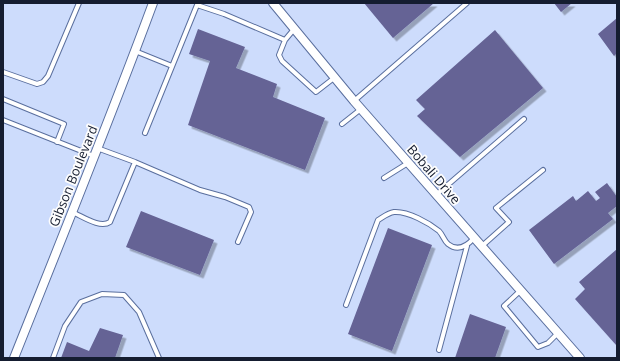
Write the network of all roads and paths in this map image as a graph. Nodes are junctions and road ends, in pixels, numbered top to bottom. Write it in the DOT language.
graph roads {
  1 [pos="79,3"];
  2 [pos="153,3"];
  3 [pos="273,3"];
  4 [pos="467,3"];
  5 [pos="295,28"];
  6 [pos="284,40"];
  7 [pos="135,51"];
  8 [pos="172,66"];
  9 [pos="3,72"];
  10 [pos="334,78"];
  11 [pos="3,100"];
  12 [pos="354,101"];
  13 [pos="361,109"];
  14 [pos="524,119"];
  15 [pos="3,120"];
  16 [pos="342,124"];
  17 [pos="145,133"];
  18 [pos="57,142"];
  19 [pos="95,152"];
  20 [pos="135,162"];
  21 [pos="409,163"];
  22 [pos="543,170"];
  23 [pos="384,178"];
  24 [pos="436,194"];
  25 [pos="72,212"];
  26 [pos="474,238"];
  27 [pos="238,242"];
  28 [pos="467,246"];
  29 [pos="482,246"];
  30 [pos="521,290"];
  31 [pos="346,305"];
  32 [pos="558,333"];
  33 [pos="439,350"];
  34 [pos="14,358"];
  35 [pos="53,358"];
  36 [pos="159,358"];
  37 [pos="580,358"];
  1 -- 9 [label="lane"];
  2 -- 7 [label="street, Gibson Boulevard"];
  3 -- 5 [label="street, Bobali Drive"];
  4 -- 12 [label="lane"];
  5 -- 6 [label="lane"];
  5 -- 10 [label="street, Bobali Drive"];
  6 -- 8 [label="lane"];
  6 -- 10 [label="lane"];
  7 -- 8 [label="lane"];
  7 -- 19 [label="street, Gibson Boulevard"];
  8 -- 17 [label="lane"];
  10 -- 12 [label="street, Bobali Drive"];
  11 -- 18 [label="lane"];
  12 -- 13 [label="street, Bobali Drive"];
  13 -- 16 [label="lane"];
  13 -- 21 [label="street, Bobali Drive"];
  14 -- 24 [label="lane"];
  15 -- 18 [label="lane"];
  18 -- 19 [label="lane"];
  19 -- 20 [label="lane"];
  19 -- 25 [label="street, Gibson Boulevard"];
  20 -- 25 [label="lane"];
  20 -- 27 [label="lane"];
  21 -- 23 [label="lane"];
  21 -- 24 [label="street, Bobali Drive"];
  22 -- 29 [label="lane"];
  24 -- 26 [label="street, Bobali Drive"];
  25 -- 34 [label="street, Gibson Boulevard"];
  26 -- 28 [label="lane"];
  26 -- 29 [label="street, Bobali Drive"];
  28 -- 31 [label="lane"];
  28 -- 33 [label="lane"];
  29 -- 30 [label="street, Bobali Drive"];
  30 -- 32 [label="street, Bobali Drive"];
  30 -- 32 [label="lane"];
  32 -- 37 [label="street, Bobali Drive"];
  35 -- 36 [label="lane"];
}
